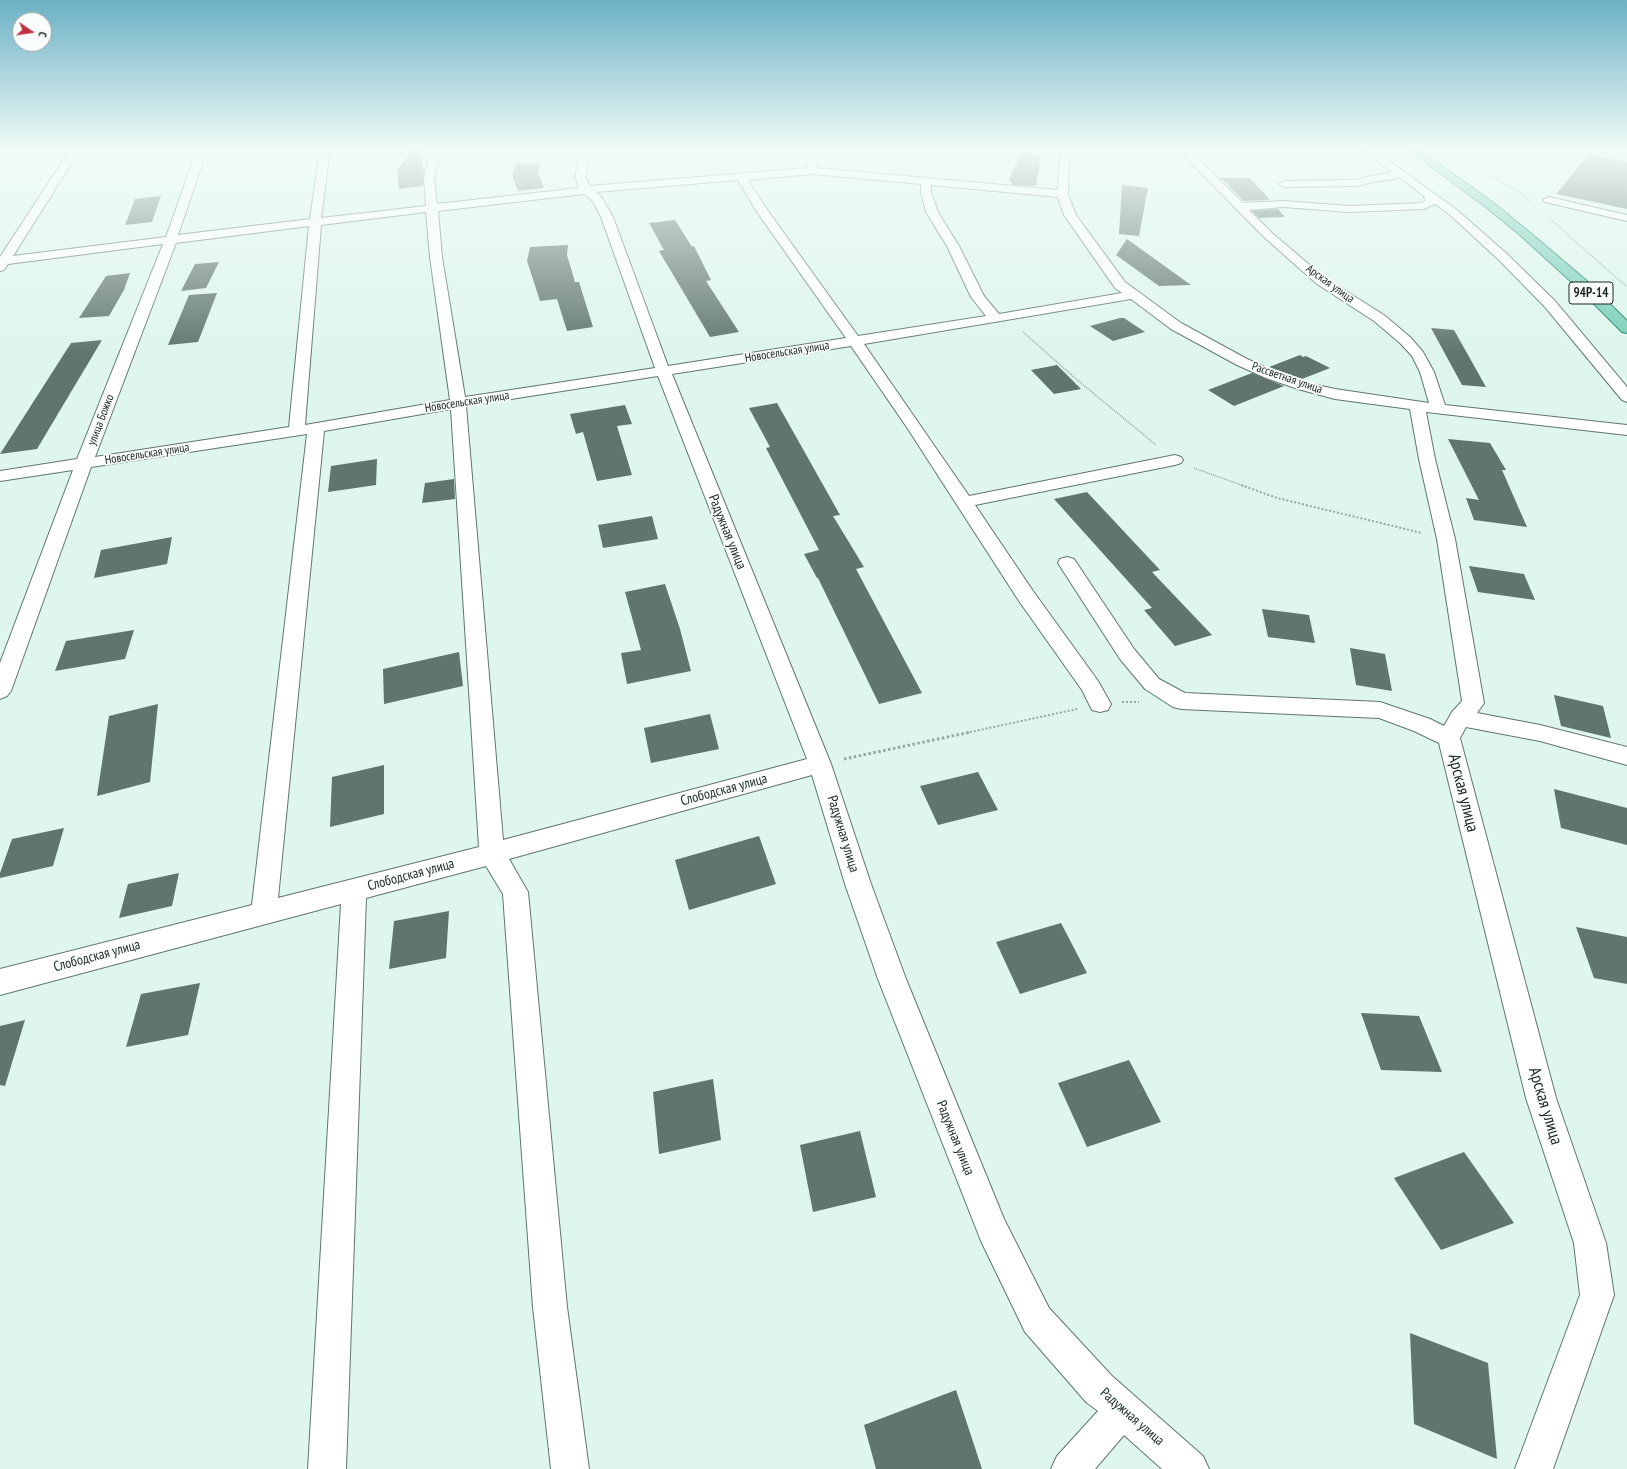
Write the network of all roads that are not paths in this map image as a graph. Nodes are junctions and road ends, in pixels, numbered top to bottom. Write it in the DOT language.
graph roads {
  1 [pos="30,219"];
  2 [pos="178,219"];
  3 [pos="315,219"];
  4 [pos="346,219"];
  5 [pos="433,219"];
  6 [pos="608,219"];
  7 [pos="768,219"];
  8 [pos="936,219"];
  9 [pos="1072,219"];
  10 [pos="1252,219"];
  11 [pos="1460,219"];
  12 [pos="1506,219"];
  13 [pos="315,222"];
  14 [pos="171,240"];
  15 [pos="1,263"];
  16 [pos="1134,295"];
  17 [pos="1000,318"];
  18 [pos="1627,329"];
  19 [pos="855,341"];
  20 [pos="663,372"];
  21 [pos="1627,397"];
  22 [pos="458,403"];
  23 [pos="1417,406"];
  24 [pos="1439,409"];
  25 [pos="306,429"];
  26 [pos="1627,430"];
  27 [pos="1175,460"];
  28 [pos="84,463"];
  29 [pos="0,476"];
  30 [pos="964,502"];
  31 [pos="1067,563"];
  32 [pos="0,691"];
  33 [pos="1100,704"];
  34 [pos="1455,728"];
  35 [pos="1627,756"];
  36 [pos="820,764"];
  37 [pos="492,853"];
  38 [pos="354,890"];
  39 [pos="264,913"];
  40 [pos="0,982"];
  41 [pos="1123,1410"];
  42 [pos="327,1469"];
  43 [pos="570,1469"];
  44 [pos="1070,1469"];
  45 [pos="1190,1469"];
  46 [pos="1534,1469"];
  1 -- 15 [label="street"];
  2 -- 14 [label="street, улица Божко"];
  3 -- 13 [label="street"];
  4 -- 13 [label="street"];
  5 -- 22 [label="street"];
  6 -- 20 [label="street, Радужная улица"];
  7 -- 19 [label="street"];
  8 -- 17 [label="street"];
  9 -- 16 [label="street, Рассветная улица"];
  10 -- 24 [label="street, Арская улица"];
  11 -- 21 [label="street"];
  12 -- 18 [label="main road, 94Р-14"];
  13 -- 14 [label="street"];
  13 -- 25 [label="street"];
  14 -- 15 [label="street"];
  14 -- 28 [label="street, улица Божко"];
  16 -- 17 [label="street, Новосельская улица"];
  16 -- 23 [label="street, Рассветная улица"];
  17 -- 19 [label="street, Новосельская улица"];
  19 -- 20 [label="street, Новосельская улица"];
  19 -- 30 [label="street"];
  20 -- 22 [label="street, Новосельская улица"];
  20 -- 36 [label="street, Радужная улица"];
  22 -- 25 [label="street, Новосельская улица"];
  22 -- 37 [label="street"];
  23 -- 24 [label="street, Рассветная улица"];
  23 -- 34 [label="street"];
  24 -- 26 [label="street, Рассветная улица"];
  25 -- 28 [label="street, Новосельская улица"];
  25 -- 39 [label="street"];
  27 -- 30 [label="street"];
  28 -- 29 [label="street, Новосельская улица"];
  28 -- 32 [label="street, улица Божко"];
  30 -- 33 [label="street"];
  31 -- 34 [label="street"];
  34 -- 35 [label="street"];
  34 -- 46 [label="street, Арская улица"];
  36 -- 37 [label="street, Слободская улица"];
  36 -- 41 [label="street, Радужная улица"];
  37 -- 38 [label="street, Слободская улица"];
  37 -- 43 [label="street"];
  38 -- 39 [label="street, Слободская улица"];
  38 -- 42 [label="street"];
  39 -- 40 [label="street, Слободская улица"];
  41 -- 44 [label="street"];
  41 -- 45 [label="street, Радужная улица"];
}
